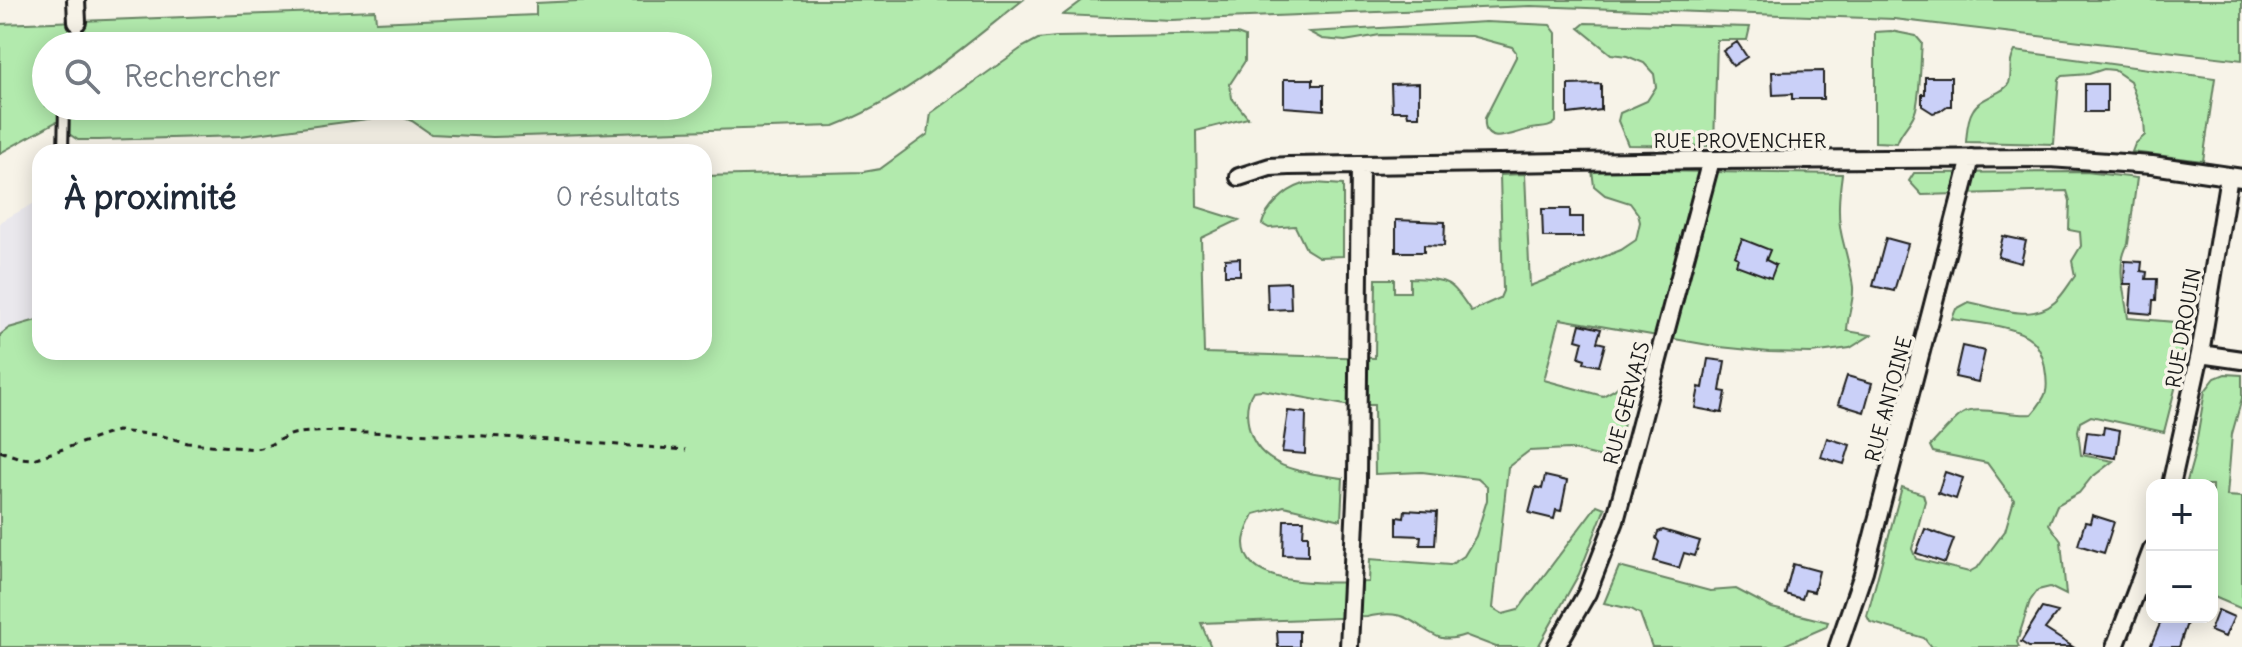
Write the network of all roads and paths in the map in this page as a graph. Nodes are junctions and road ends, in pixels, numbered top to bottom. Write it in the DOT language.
graph roads {
  1 [pos="76,0"];
  2 [pos="77,22"];
  3 [pos="77,32"];
  4 [pos="64,120"];
  5 [pos="63,144"];
  6 [pos="1971,158"];
  7 [pos="1711,160"];
  8 [pos="1360,165"];
  9 [pos="1239,177"];
  10 [pos="2236,177"];
  11 [pos="2200,354"];
  12 [pos="2242,360"];
  13 [pos="686,450"];
  14 [pos="0,451"];
  15 [pos="2172,479"];
  16 [pos="2152,551"];
  17 [pos="1349,647"];
  18 [pos="1556,647"];
  19 [pos="1838,647"];
  20 [pos="2115,647"];
  1 -- 2 [label="street"];
  2 -- 3 [label="lane"];
  4 -- 5 [label="lane"];
  6 -- 7 [label="street, RUE PROVENCHER"];
  6 -- 10 [label="street, RUE PROVENCHER"];
  6 -- 19 [label="street, RUE ANTOINE"];
  7 -- 8 [label="street, RUE PROVENCHER"];
  7 -- 18 [label="street, RUE GERVAIS"];
  8 -- 9 [label="street, RUE PROVENCHER"];
  8 -- 17 [label="street"];
  10 -- 11 [label="street, RUE DROUIN"];
  11 -- 12 [label="street"];
  11 -- 15 [label="street, RUE DROUIN"];
  13 -- 14 [label="path"];
  16 -- 20 [label="street"];
}
